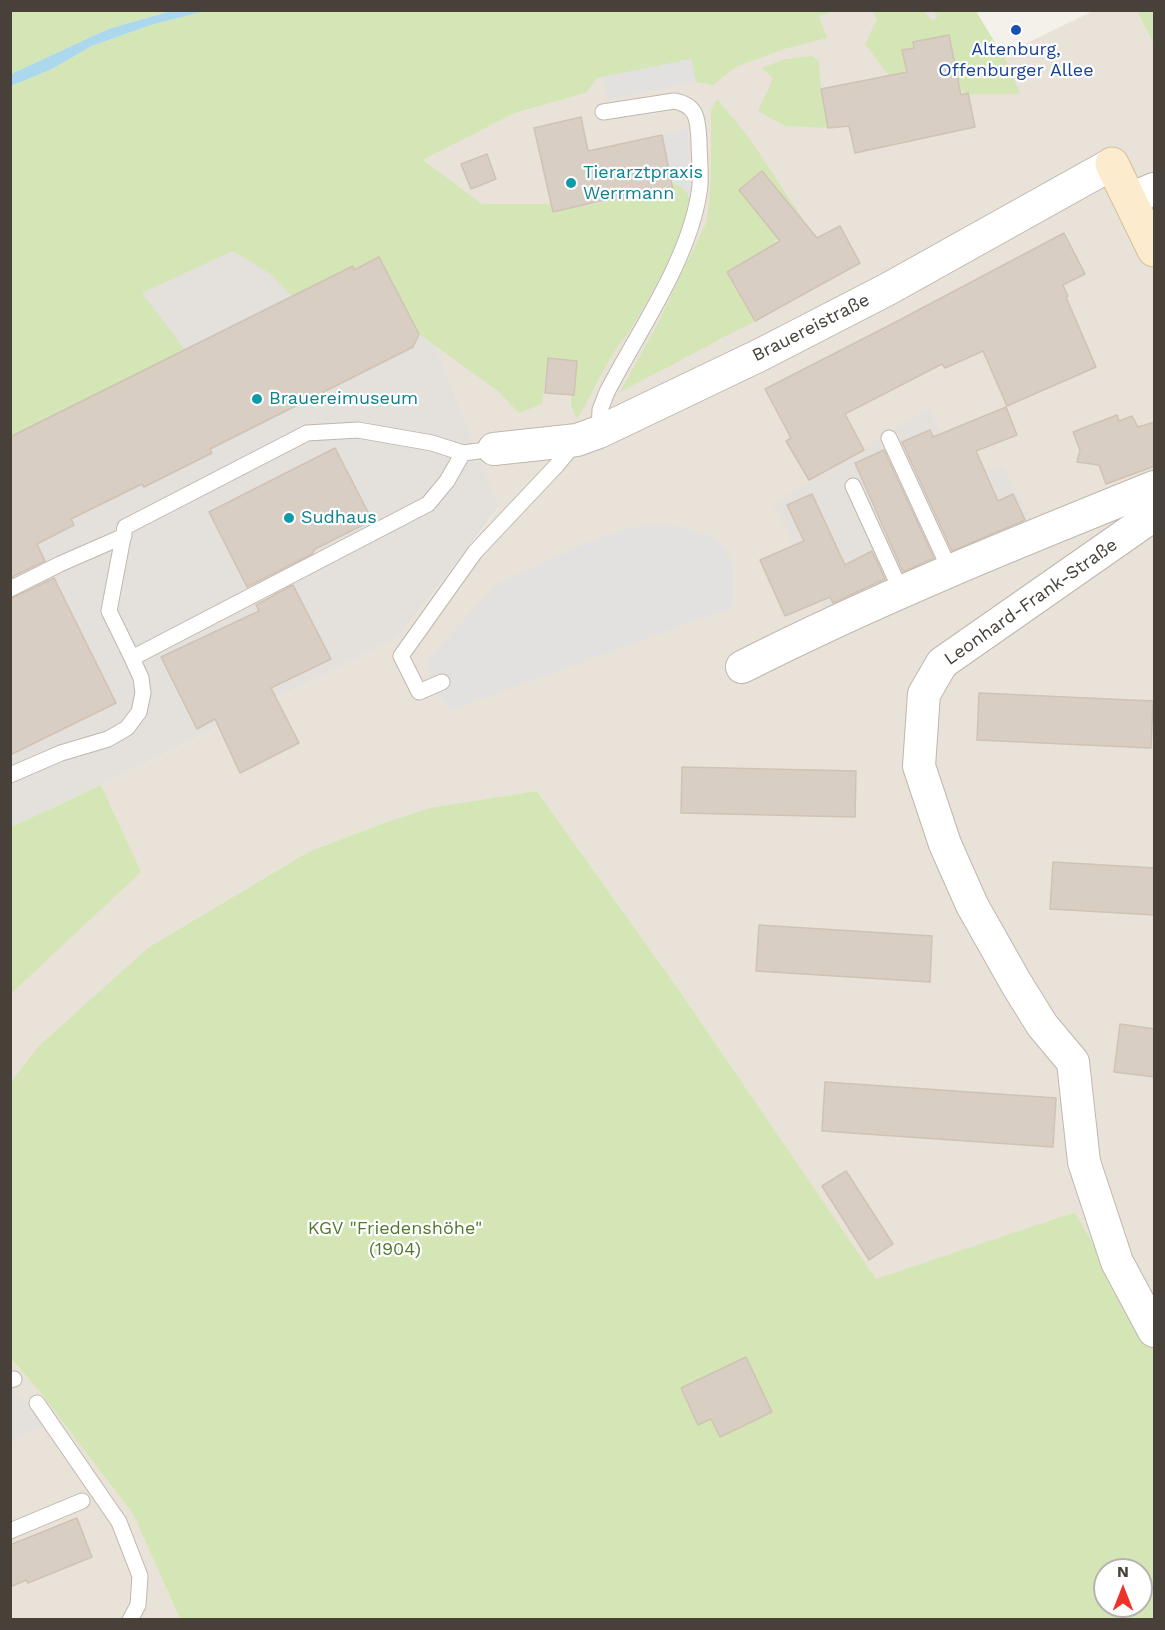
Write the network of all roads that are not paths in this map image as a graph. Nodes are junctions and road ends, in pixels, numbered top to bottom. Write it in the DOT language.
graph roads {
  1 [pos="603,112"];
  2 [pos="1113,164"];
  3 [pos="1142,194"];
  4 [pos="1155,250"];
  5 [pos="588,436"];
  6 [pos="889,438"];
  7 [pos="494,449"];
  8 [pos="463,453"];
  9 [pos="853,486"];
  10 [pos="1155,487"];
  11 [pos="1155,515"];
  12 [pos="124,536"];
  13 [pos="950,570"];
  14 [pos="10,589"];
  15 [pos="901,591"];
  16 [pos="132,658"];
  17 [pos="742,667"];
  18 [pos="442,682"];
  19 [pos="10,775"];
  20 [pos="1155,1331"];
  21 [pos="37,1403"];
  22 [pos="82,1501"];
  23 [pos="10,1531"];
  24 [pos="130,1620"];
  1 -- 5 [label="lane"];
  2 -- 3 [label="street"];
  2 -- 5 [label="street, Brauereistraße"];
  3 -- 4 [label="street"];
  5 -- 7 [label="street, Brauereistraße"];
  5 -- 18 [label="lane"];
  6 -- 13 [label="lane"];
  7 -- 8 [label="lane"];
  8 -- 12 [label="lane"];
  8 -- 16 [label="lane"];
  9 -- 15 [label="lane"];
  10 -- 13 [label="street, Leonhard-Frank-Straße"];
  11 -- 20 [label="street, Leonhard-Frank-Straße"];
  12 -- 14 [label="lane"];
  12 -- 16 [label="lane"];
  13 -- 15 [label="street, Leonhard-Frank-Straße"];
  15 -- 17 [label="street, Leonhard-Frank-Straße"];
  16 -- 19 [label="lane"];
  21 -- 24 [label="lane"];
  22 -- 23 [label="lane"];
}
